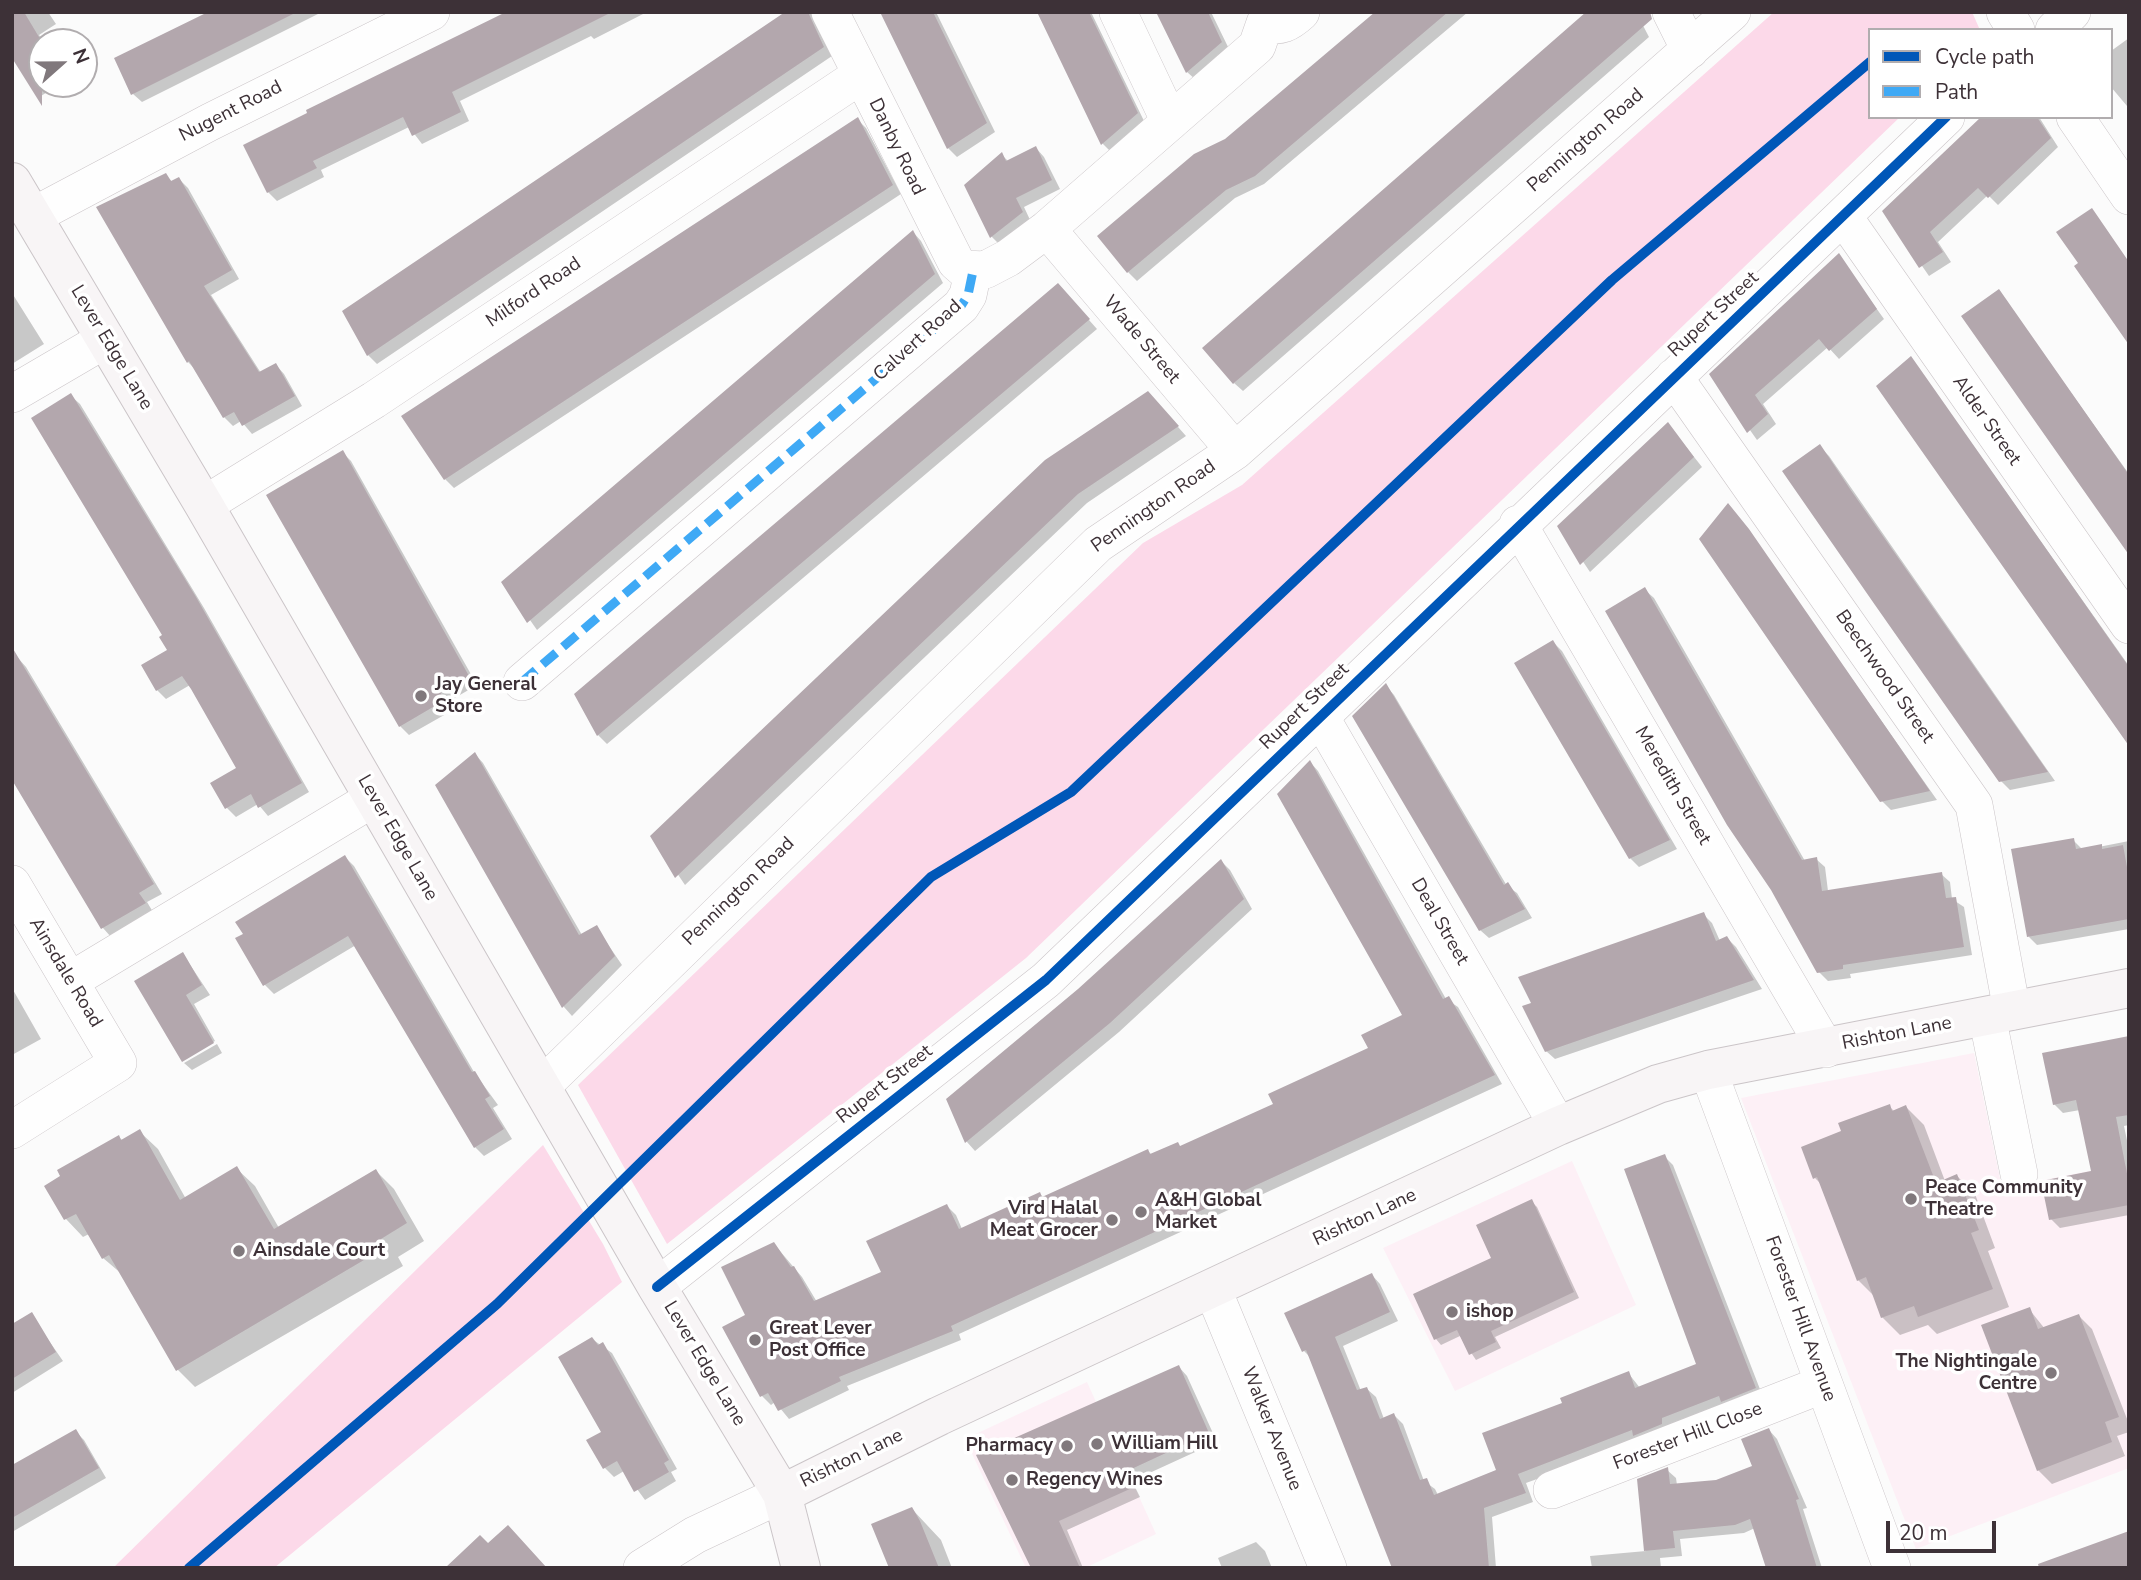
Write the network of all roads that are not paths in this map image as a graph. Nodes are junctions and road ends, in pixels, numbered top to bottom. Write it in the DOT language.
graph roads {
  1 [pos="431,12"];
  2 [pos="830,12"];
  3 [pos="1118,12"];
  4 [pos="1301,12"];
  5 [pos="1671,12"];
  6 [pos="1732,12"];
  7 [pos="2072,12"];
  8 [pos="1262,18"];
  9 [pos="2056,28"];
  10 [pos="1690,50"];
  11 [pos="861,75"];
  12 [pos="1944,119"];
  13 [pos="2076,119"];
  14 [pos="1170,122"];
  15 [pos="12,182"];
  16 [pos="2129,196"];
  17 [pos="33,216"];
  18 [pos="1843,216"];
  19 [pos="1047,229"];
  20 [pos="973,271"];
  21 [pos="106,339"];
  22 [pos="1674,377"];
  23 [pos="12,394"];
  24 [pos="1234,451"];
  25 [pos="204,505"];
  26 [pos="1518,524"];
  27 [pos="2129,625"];
  28 [pos="522,682"];
  29 [pos="1321,718"];
  30 [pos="374,798"];
  31 [pos="12,884"];
  32 [pos="70,981"];
  33 [pos="2129,988"];
  34 [pos="2000,1014"];
  35 [pos="1826,1049"];
  36 [pos="1709,1070"];
  37 [pos="549,1101"];
  38 [pos="1558,1126"];
  39 [pos="12,1130"];
  40 [pos="2019,1174"];
  41 [pos="648,1272"];
  42 [pos="1213,1290"];
  43 [pos="1824,1384"];
  44 [pos="1552,1490"];
  45 [pos="782,1494"];
  46 [pos="642,1568"];
  47 [pos="801,1568"];
  48 [pos="1328,1568"];
  49 [pos="1892,1568"];
  1 -- 17 [label="street, Nugent Road"];
  2 -- 11 [label="street, Danby Road"];
  3 -- 14 [label="street"];
  4 -- 8 [label="street"];
  5 -- 10 [label="street"];
  6 -- 10 [label="street, Pennington Road"];
  7 -- 9 [label="street"];
  8 -- 14 [label="street"];
  10 -- 24 [label="street, Pennington Road"];
  11 -- 20 [label="street, Danby Road"];
  11 -- 25 [label="street, Milford Road"];
  12 -- 18 [label="street, Rupert Street"];
  13 -- 16 [label="street"];
  14 -- 19 [label="street"];
  15 -- 17 [label="street, Lever Edge Lane"];
  17 -- 21 [label="street, Lever Edge Lane"];
  18 -- 22 [label="street, Rupert Street"];
  18 -- 27 [label="street, Alder Street"];
  19 -- 20 [label="street"];
  19 -- 24 [label="street, Wade Street"];
  20 -- 28 [label="street, Calvert Road"];
  21 -- 23 [label="street"];
  21 -- 25 [label="street, Lever Edge Lane"];
  22 -- 26 [label="street, Rupert Street"];
  22 -- 34 [label="street, Beechwood Street"];
  24 -- 37 [label="street, Pennington Road"];
  25 -- 30 [label="street, Lever Edge Lane"];
  26 -- 29 [label="street, Rupert Street"];
  26 -- 35 [label="street, Meredith Street"];
  29 -- 38 [label="street, Deal Street"];
  29 -- 41 [label="street, Rupert Street"];
  30 -- 32 [label="street"];
  30 -- 37 [label="street, Lever Edge Lane"];
  31 -- 32 [label="street, Ainsdale Road"];
  32 -- 39 [label="street, Ainsdale Road"];
  33 -- 34 [label="street, Rishton Lane"];
  34 -- 35 [label="street, Rishton Lane"];
  34 -- 40 [label="street, Beechwood Street"];
  35 -- 36 [label="street, Rishton Lane"];
  36 -- 38 [label="street, Rishton Lane"];
  36 -- 43 [label="street, Forester Hill Avenue"];
  37 -- 41 [label="street, Lever Edge Lane"];
  38 -- 42 [label="street, Rishton Lane"];
  41 -- 45 [label="street, Lever Edge Lane"];
  42 -- 45 [label="street, Rishton Lane"];
  42 -- 48 [label="street, Walker Avenue"];
  43 -- 44 [label="street, Forester Hill Close"];
  43 -- 49 [label="street, Forester Hill Avenue"];
  45 -- 46 [label="street, Rishton Lane"];
  45 -- 47 [label="street, Lever Edge Lane"];
}
